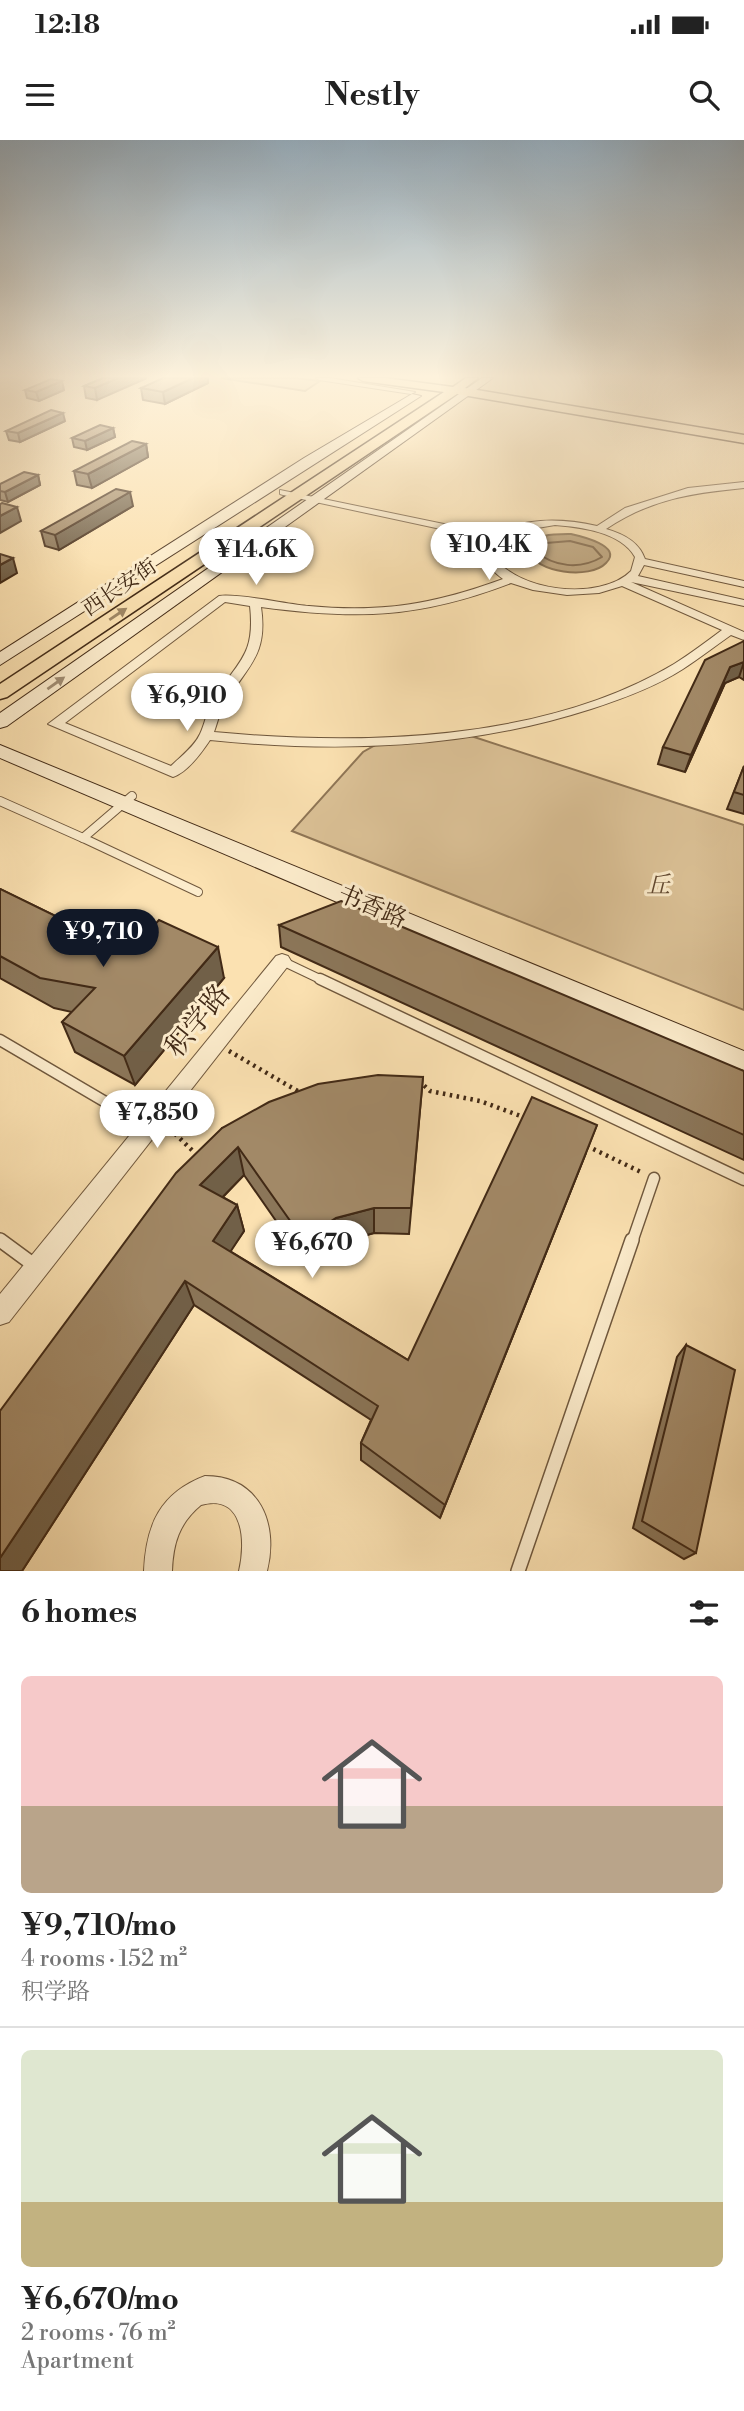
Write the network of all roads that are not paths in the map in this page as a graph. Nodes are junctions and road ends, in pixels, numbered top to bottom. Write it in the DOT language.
graph roads {
  1 [pos="335,445"];
  2 [pos="352,445"];
  3 [pos="365,445"];
  4 [pos="385,445"];
  5 [pos="744,485"];
  6 [pos="289,493"];
  7 [pos="318,499"];
  8 [pos="600,529"];
  9 [pos="493,537"];
  10 [pos="640,561"];
  11 [pos="512,579"];
  12 [pos="627,580"];
  13 [pos="744,584"];
  14 [pos="255,603"];
  15 [pos="744,603"];
  16 [pos="730,630"];
  17 [pos="744,636"];
  18 [pos="0,660"];
  19 [pos="0,674"];
  20 [pos="0,693"];
  21 [pos="0,722"];
  22 [pos="206,735"];
  23 [pos="0,744"];
  24 [pos="0,751"];
  25 [pos="129,800"];
  26 [pos="0,801"];
  27 [pos="83,838"];
  28 [pos="198,892"];
  29 [pos="282,961"];
  30 [pos="0,1040"];
  31 [pos="744,1048"];
  32 [pos="744,1064"];
  33 [pos="152,1124"];
  34 [pos="654,1178"];
  35 [pos="744,1180"];
  36 [pos="0,1240"];
  37 [pos="35,1266"];
  38 [pos="0,1313"];
  39 [pos="158,1571"];
  40 [pos="253,1571"];
  41 [pos="518,1571"];
  1 -- 18 [label="street"];
  2 -- 6 [label="main road, 西长安街"];
  3 -- 6 [label="main road, 西长安街"];
  4 -- 7 [label="main road"];
  5 -- 8 [label="street"];
  6 -- 7 [label="street"];
  6 -- 19 [label="main road, 西长安街"];
  20 -- 6 [label="main road, 西长安街, one-way"];
  7 -- 9 [label="street"];
  21 -- 7 [label="main road, one-way"];
  8 -- 9 [label="street"];
  8 -- 10 [label="street"];
  9 -- 11 [label="street"];
  10 -- 12 [label="street"];
  10 -- 13 [label="street"];
  11 -- 12 [label="street"];
  11 -- 14 [label="street"];
  12 -- 15 [label="street"];
  12 -- 16 [label="street"];
  14 -- 22 [label="street"];
  14 -- 22 [label="street"];
  16 -- 17 [label="street"];
  16 -- 22 [label="street"];
  23 -- 25 [label="street, 书香路"];
  24 -- 25 [label="street, 书香路"];
  25 -- 27 [label="lane"];
  25 -- 31 [label="street, 书香路"];
  25 -- 32 [label="street, 书香路"];
  26 -- 27 [label="lane"];
  27 -- 28 [label="lane"];
  29 -- 33 [label="street, 积学路"];
  29 -- 35 [label="lane"];
  30 -- 33 [label="lane"];
  33 -- 37 [label="street, 积学路"];
  34 -- 41 [label="lane"];
  36 -- 37 [label="lane"];
  37 -- 38 [label="street, 积学路"];
  39 -- 40 [label="street"];
}
